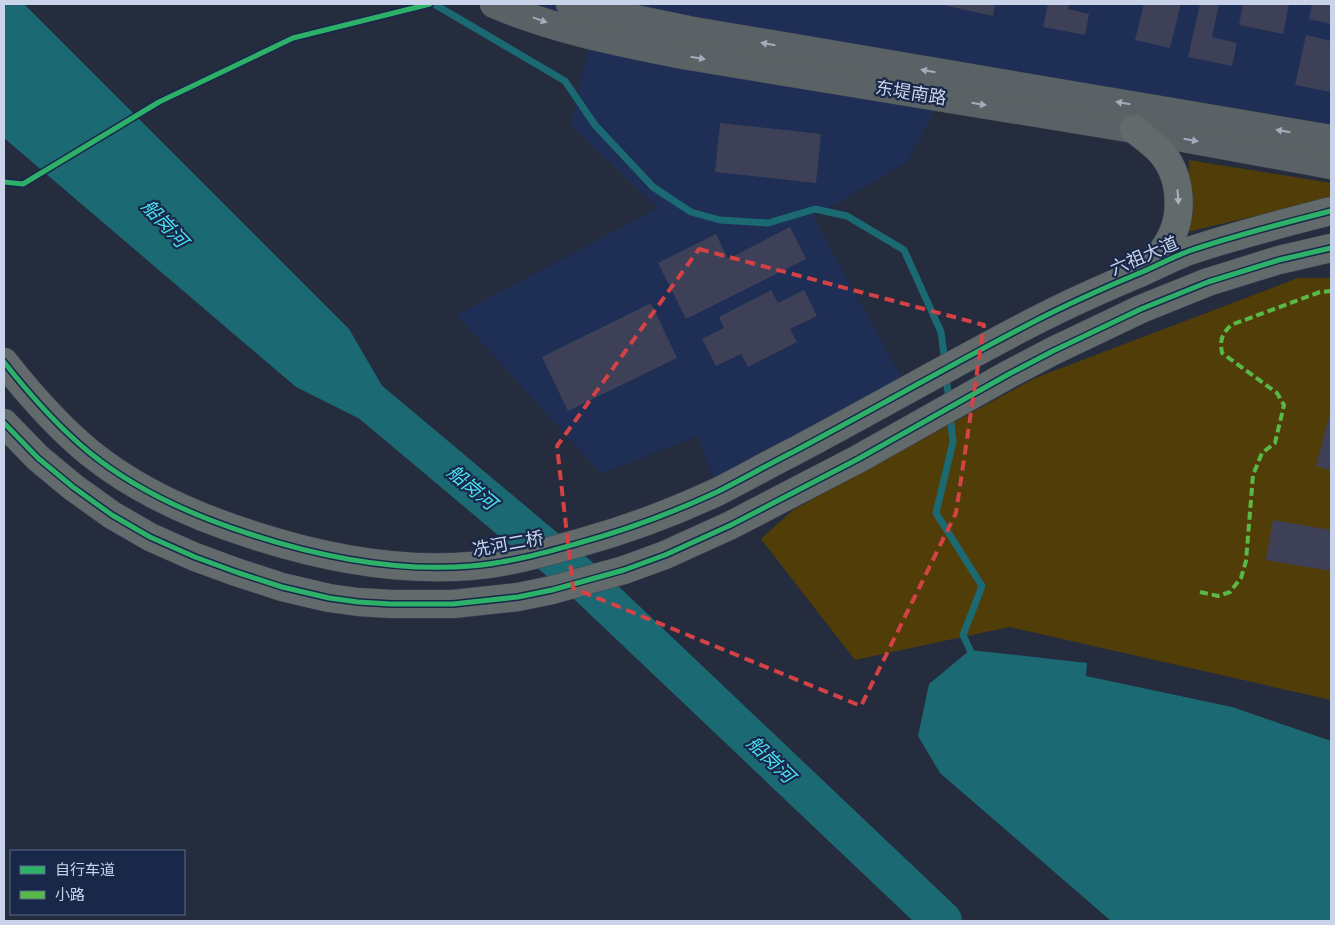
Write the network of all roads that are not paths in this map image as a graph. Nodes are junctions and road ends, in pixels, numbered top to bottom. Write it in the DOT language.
graph roads {
  1 [pos="494,4"];
  2 [pos="570,4"];
  3 [pos="1134,130"];
  4 [pos="1331,139"];
  5 [pos="1331,165"];
  6 [pos="1331,212"];
  7 [pos="1331,248"];
  8 [pos="1144,271"];
  9 [pos="4,362"];
  10 [pos="922,382"];
  11 [pos="4,423"];
  1 -- 3 [label="main road, 东堤南路, one-way"];
  4 -- 2 [label="main road, 东堤南路, one-way"];
  3 -- 5 [label="main road, 东堤南路, one-way"];
  3 -- 8 [label="main road, one-way"];
  6 -- 8 [label="main road, 六祖大道"];
  7 -- 11 [label="main road"];
  8 -- 10 [label="main road, 六祖大道"];
  9 -- 10 [label="main road, 冼河二桥"];
}
